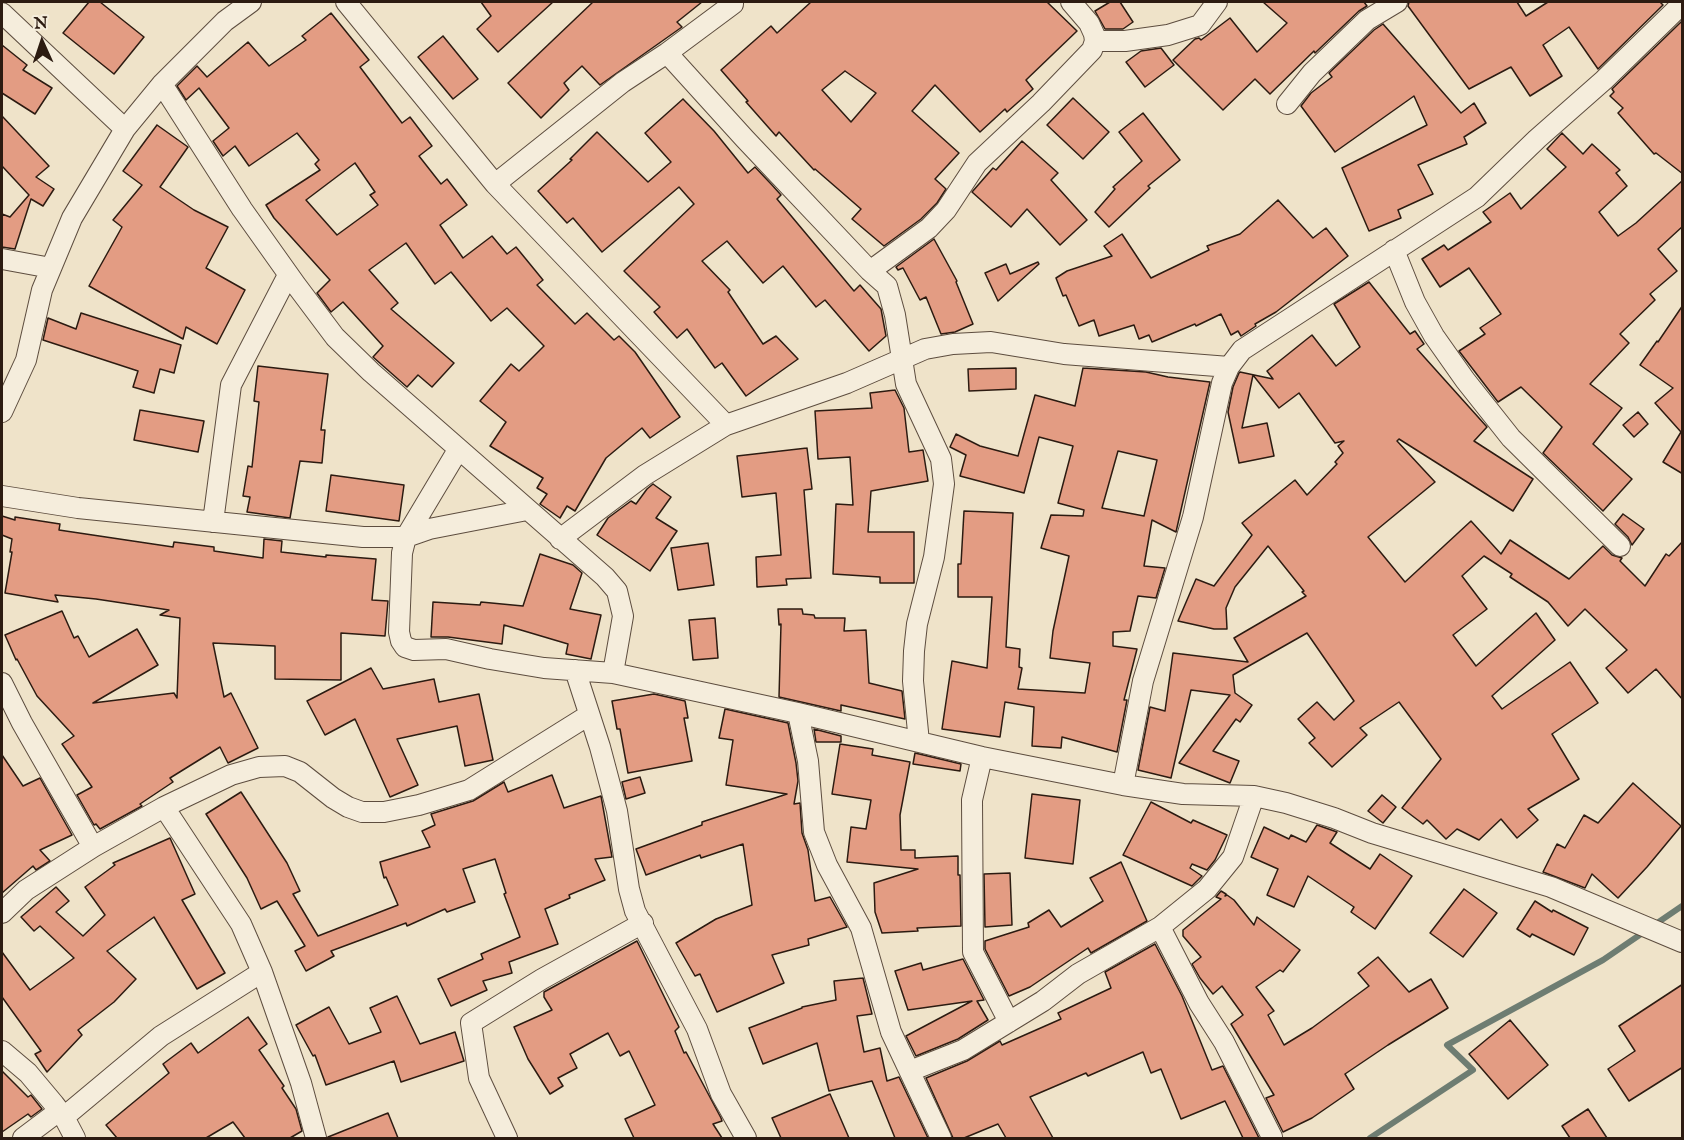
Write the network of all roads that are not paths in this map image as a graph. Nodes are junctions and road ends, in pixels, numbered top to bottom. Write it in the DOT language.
graph roads {
  1 [pos="251,2"];
  2 [pos="346,2"];
  3 [pos="733,2"];
  4 [pos="1071,2"];
  5 [pos="1217,2"];
  6 [pos="1397,2"];
  7 [pos="1683,4"];
  8 [pos="2,13"];
  9 [pos="1095,41"];
  10 [pos="667,53"];
  11 [pos="162,84"];
  12 [pos="1287,104"];
  13 [pos="125,129"];
  14 [pos="495,184"];
  15 [pos="1394,250"];
  16 [pos="2,259"];
  17 [pos="51,268"];
  18 [pos="870,271"];
  19 [pos="288,275"];
  20 [pos="901,360"];
  21 [pos="1229,367"];
  22 [pos="2,412"];
  23 [pos="726,425"];
  24 [pos="458,450"];
  25 [pos="2,496"];
  26 [pos="527,510"];
  27 [pos="213,522"];
  28 [pos="406,537"];
  29 [pos="560,539"];
  30 [pos="1620,546"];
  31 [pos="575,670"];
  32 [pos="613,673"];
  33 [pos="2,683"];
  34 [pos="798,712"];
  35 [pos="589,716"];
  36 [pos="919,742"];
  37 [pos="982,757"];
  38 [pos="1123,785"];
  39 [pos="1254,796"];
  40 [pos="164,807"];
  41 [pos="93,847"];
  42 [pos="2,913"];
  43 [pos="643,923"];
  44 [pos="1160,927"];
  45 [pos="1683,942"];
  46 [pos="262,972"];
  47 [pos="1009,1022"];
  48 [pos="2,1051"];
  49 [pos="910,1071"];
  50 [pos="62,1114"];
  51 [pos="1272,1137"];
  52 [pos="23,1138"];
  53 [pos="75,1138"];
  54 [pos="316,1138"];
  55 [pos="507,1138"];
  56 [pos="746,1138"];
  57 [pos="941,1138"];
  1 -- 11 [label="street"];
  2 -- 14 [label="street"];
  3 -- 10 [label="street"];
  4 -- 9 [label="street"];
  5 -- 9 [label="street"];
  6 -- 12 [label="street"];
  7 -- 15 [label="street"];
  8 -- 13 [label="street"];
  9 -- 18 [label="street"];
  10 -- 14 [label="street"];
  10 -- 18 [label="street"];
  11 -- 13 [label="street"];
  11 -- 19 [label="street"];
  13 -- 17 [label="street"];
  14 -- 23 [label="street"];
  15 -- 21 [label="street"];
  15 -- 30 [label="street"];
  16 -- 17 [label="street"];
  17 -- 22 [label="street"];
  18 -- 20 [label="street"];
  19 -- 24 [label="street"];
  19 -- 27 [label="street"];
  20 -- 21 [label="street"];
  20 -- 23 [label="street"];
  20 -- 36 [label="street"];
  21 -- 38 [label="street"];
  23 -- 29 [label="street"];
  24 -- 26 [label="street"];
  24 -- 28 [label="street"];
  25 -- 27 [label="street"];
  26 -- 28 [label="street"];
  26 -- 29 [label="street"];
  27 -- 28 [label="street"];
  28 -- 31 [label="street"];
  29 -- 32 [label="street"];
  31 -- 32 [label="street"];
  31 -- 35 [label="street"];
  32 -- 34 [label="street"];
  33 -- 41 [label="street"];
  34 -- 36 [label="street"];
  34 -- 49 [label="street"];
  35 -- 40 [label="street"];
  35 -- 43 [label="street"];
  36 -- 37 [label="street"];
  37 -- 38 [label="street"];
  37 -- 47 [label="street"];
  38 -- 39 [label="street"];
  39 -- 44 [label="street"];
  39 -- 45 [label="street"];
  40 -- 41 [label="street"];
  40 -- 46 [label="street"];
  41 -- 42 [label="street"];
  43 -- 55 [label="street"];
  43 -- 56 [label="street"];
  44 -- 47 [label="street"];
  44 -- 51 [label="street"];
  46 -- 50 [label="street"];
  46 -- 54 [label="street"];
  47 -- 49 [label="street"];
  48 -- 50 [label="street"];
  49 -- 57 [label="street"];
  50 -- 52 [label="street"];
  50 -- 53 [label="street"];
}
